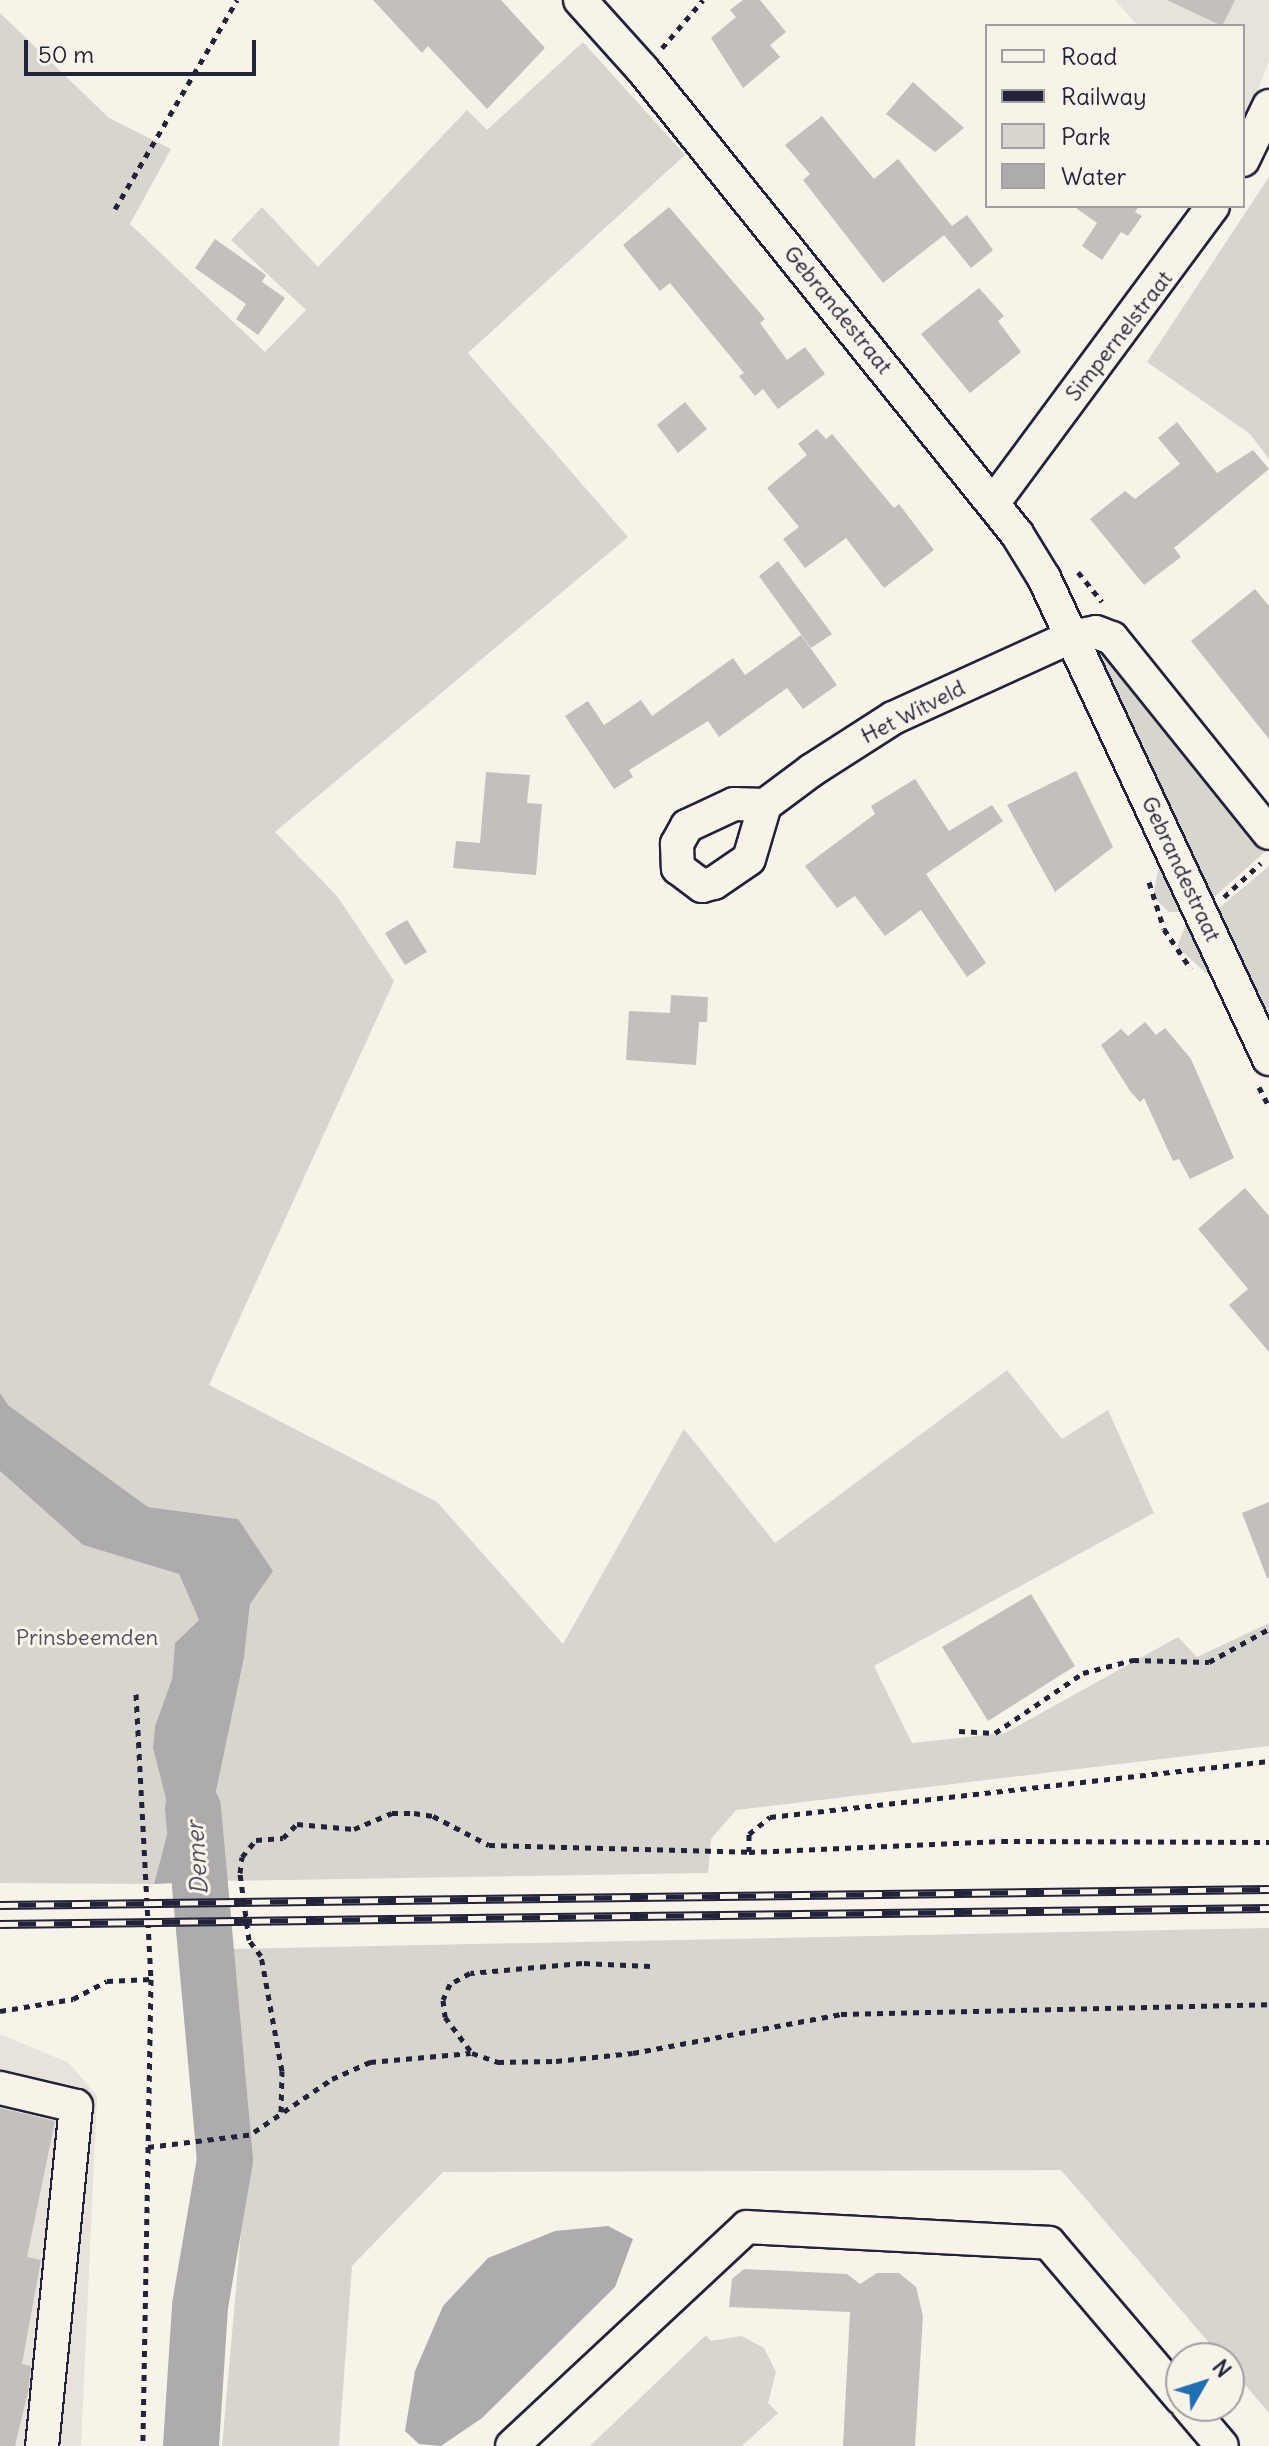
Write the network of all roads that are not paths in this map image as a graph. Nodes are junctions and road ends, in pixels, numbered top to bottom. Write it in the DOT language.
graph roads {
  1 [pos="580,0"];
  2 [pos="1269,106"];
  3 [pos="1245,156"];
  4 [pos="1212,208"];
  5 [pos="994,502"];
  6 [pos="1071,637"];
  7 [pos="765,805"];
  8 [pos="1269,833"];
  9 [pos="1269,1059"];
  10 [pos="0,2088"];
  11 [pos="1165,2379"];
  12 [pos="1202,2422"];
  13 [pos="42,2446"];
  14 [pos="512,2446"];
  15 [pos="1222,2446"];
  1 -- 5 [label="street, Gebrandestraat"];
  2 -- 3 [label="street"];
  4 -- 5 [label="street, Simpernelstraat"];
  5 -- 6 [label="street, Gebrandestraat"];
  6 -- 7 [label="street, Het Witveld"];
  6 -- 8 [label="street"];
  6 -- 9 [label="street, Gebrandestraat"];
  10 -- 13 [label="street"];
  11 -- 14 [label="street"];
  12 -- 15 [label="street"];
}
